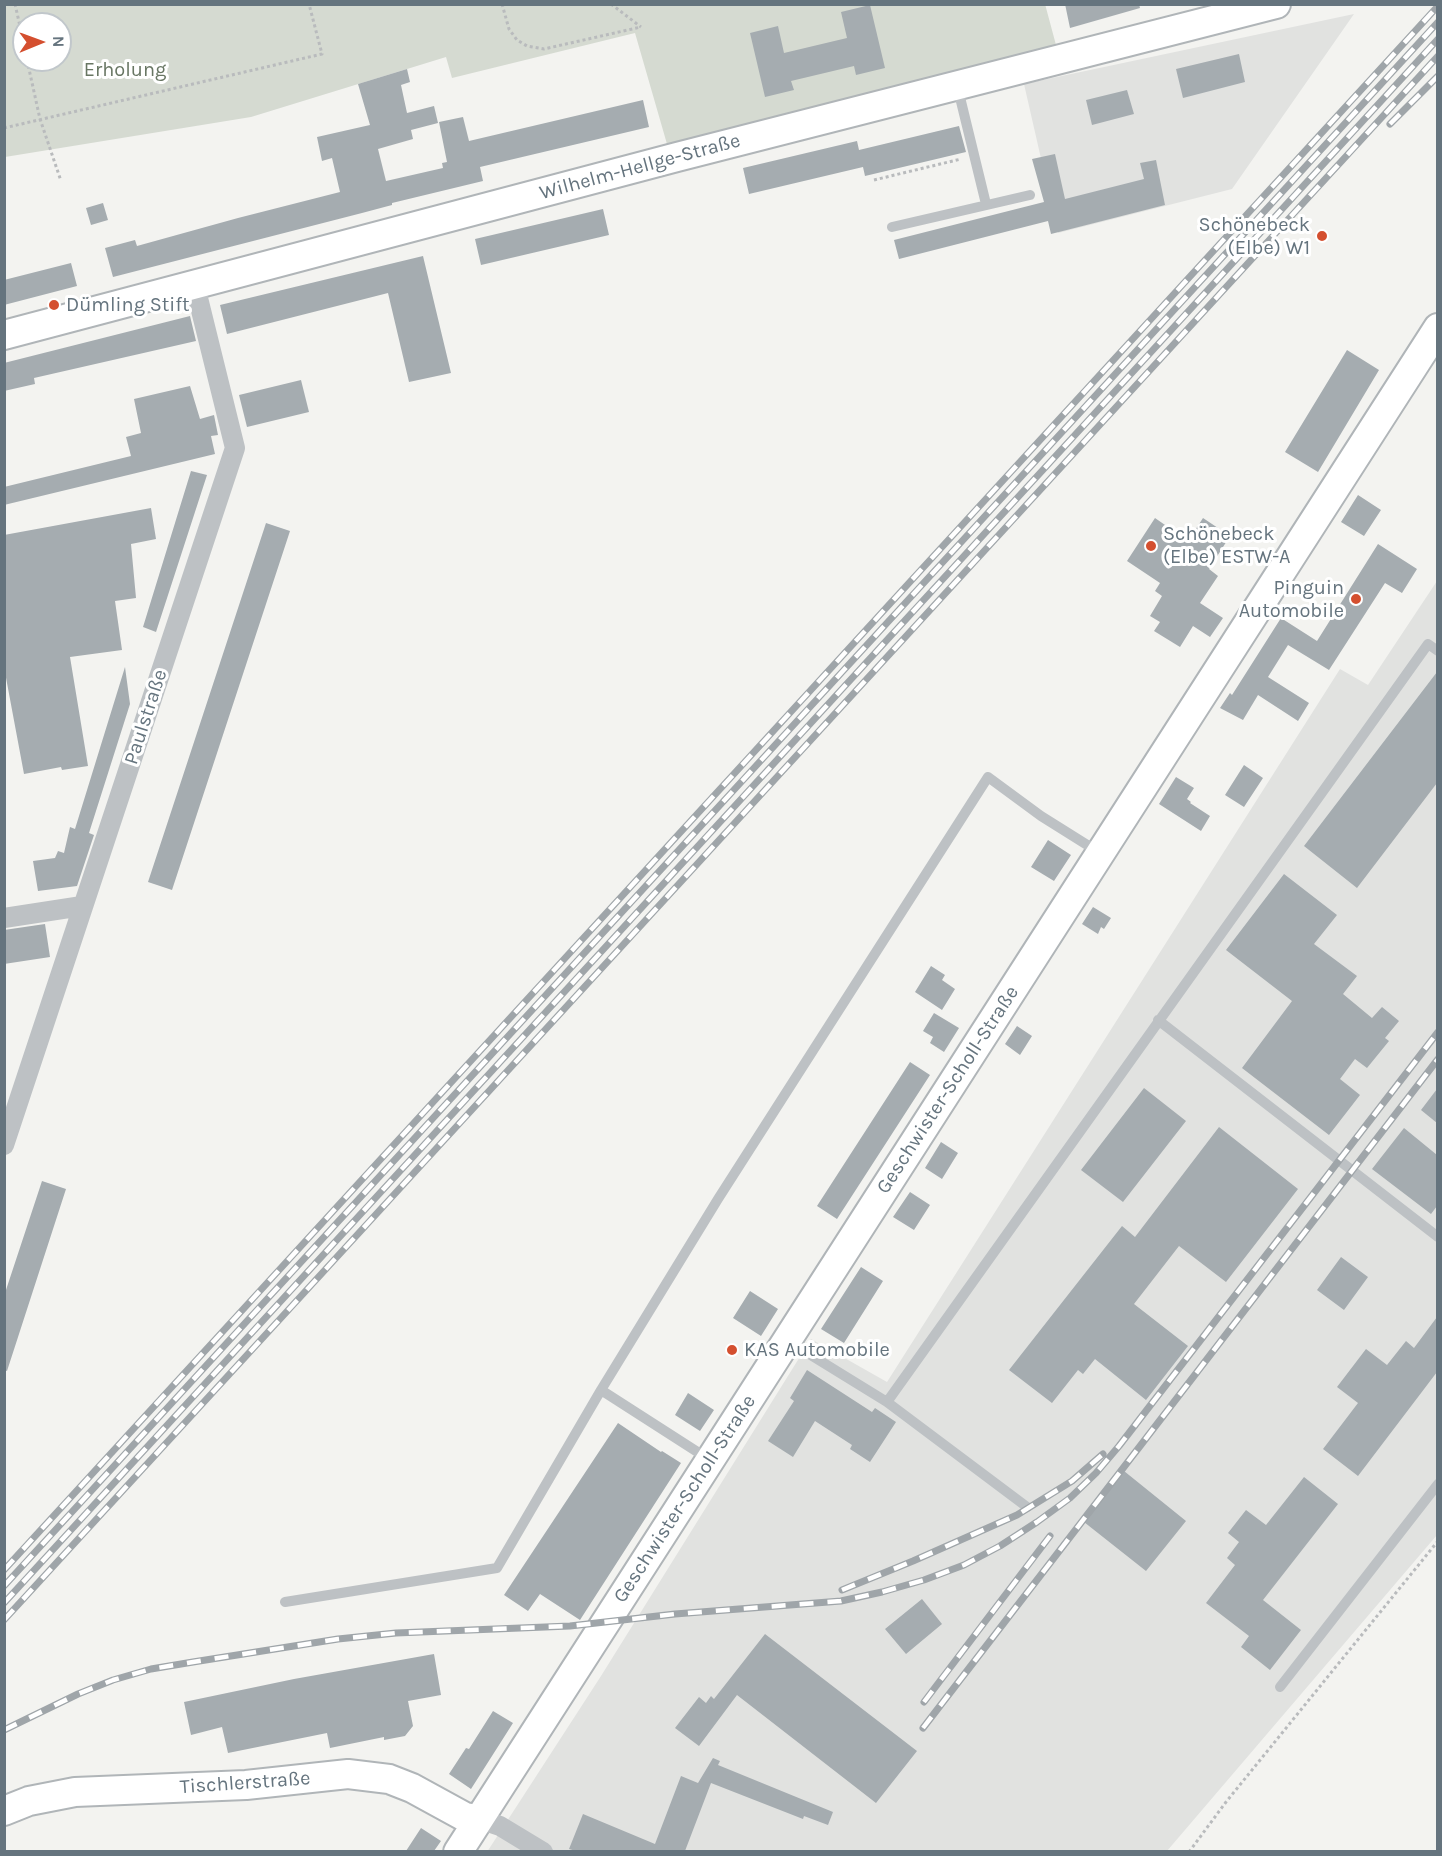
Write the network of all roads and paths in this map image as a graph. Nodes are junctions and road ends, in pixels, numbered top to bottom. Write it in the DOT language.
graph roads {
  1 [pos="309,4"];
  2 [pos="502,4"];
  3 [pos="611,4"];
  4 [pos="1276,4"];
  5 [pos="30,72"];
  6 [pos="957,85"];
  7 [pos="40,119"];
  8 [pos="4,128"];
  9 [pos="974,156"];
  10 [pos="874,180"];
  11 [pos="61,181"];
  12 [pos="1030,195"];
  13 [pos="986,204"];
  14 [pos="892,227"];
  15 [pos="195,286"];
  16 [pos="1437,328"];
  17 [pos="4,335"];
  18 [pos="1437,651"];
  19 [pos="1100,853"];
  20 [pos="82,906"];
  21 [pos="4,918"];
  22 [pos="1158,1020"];
  23 [pos="4,1145"];
  24 [pos="1437,1237"];
  25 [pos="787,1340"];
  26 [pos="601,1390"];
  27 [pos="887,1402"];
  28 [pos="710,1460"];
  29 [pos="1437,1484"];
  30 [pos="1027,1507"];
  31 [pos="1437,1541"];
  32 [pos="285,1602"];
  33 [pos="1280,1688"];
  34 [pos="4,1811"];
  35 [pos="479,1819"];
  36 [pos="458,1851"];
  37 [pos="543,1851"];
  38 [pos="1188,1851"];
  1 -- 7 [label="path"];
  2 -- 3 [label="path"];
  4 -- 6 [label="street, Wilhelm-Hellge-Straße"];
  5 -- 7 [label="path"];
  6 -- 9 [label="lane"];
  6 -- 15 [label="street, Wilhelm-Hellge-Straße"];
  7 -- 8 [label="path"];
  7 -- 11 [label="path"];
  9 -- 10 [label="path"];
  9 -- 13 [label="lane"];
  12 -- 13 [label="lane"];
  13 -- 14 [label="lane"];
  15 -- 17 [label="street, Wilhelm-Hellge-Straße"];
  15 -- 20 [label="street, Paulstraße"];
  16 -- 19 [label="street, Geschwister-Scholl-Straße"];
  18 -- 22 [label="lane"];
  19 -- 25 [label="street, Geschwister-Scholl-Straße"];
  19 -- 26 [label="lane"];
  20 -- 21 [label="street"];
  20 -- 23 [label="street, Paulstraße"];
  22 -- 24 [label="lane"];
  22 -- 27 [label="lane"];
  25 -- 27 [label="lane"];
  25 -- 28 [label="street, Geschwister-Scholl-Straße"];
  26 -- 28 [label="lane"];
  26 -- 32 [label="lane"];
  27 -- 30 [label="lane"];
  28 -- 35 [label="street, Geschwister-Scholl-Straße"];
  29 -- 33 [label="lane"];
  31 -- 38 [label="path"];
  34 -- 35 [label="street, Tischlerstraße"];
  35 -- 36 [label="street, Geschwister-Scholl-Straße"];
  35 -- 37 [label="street"];
}
